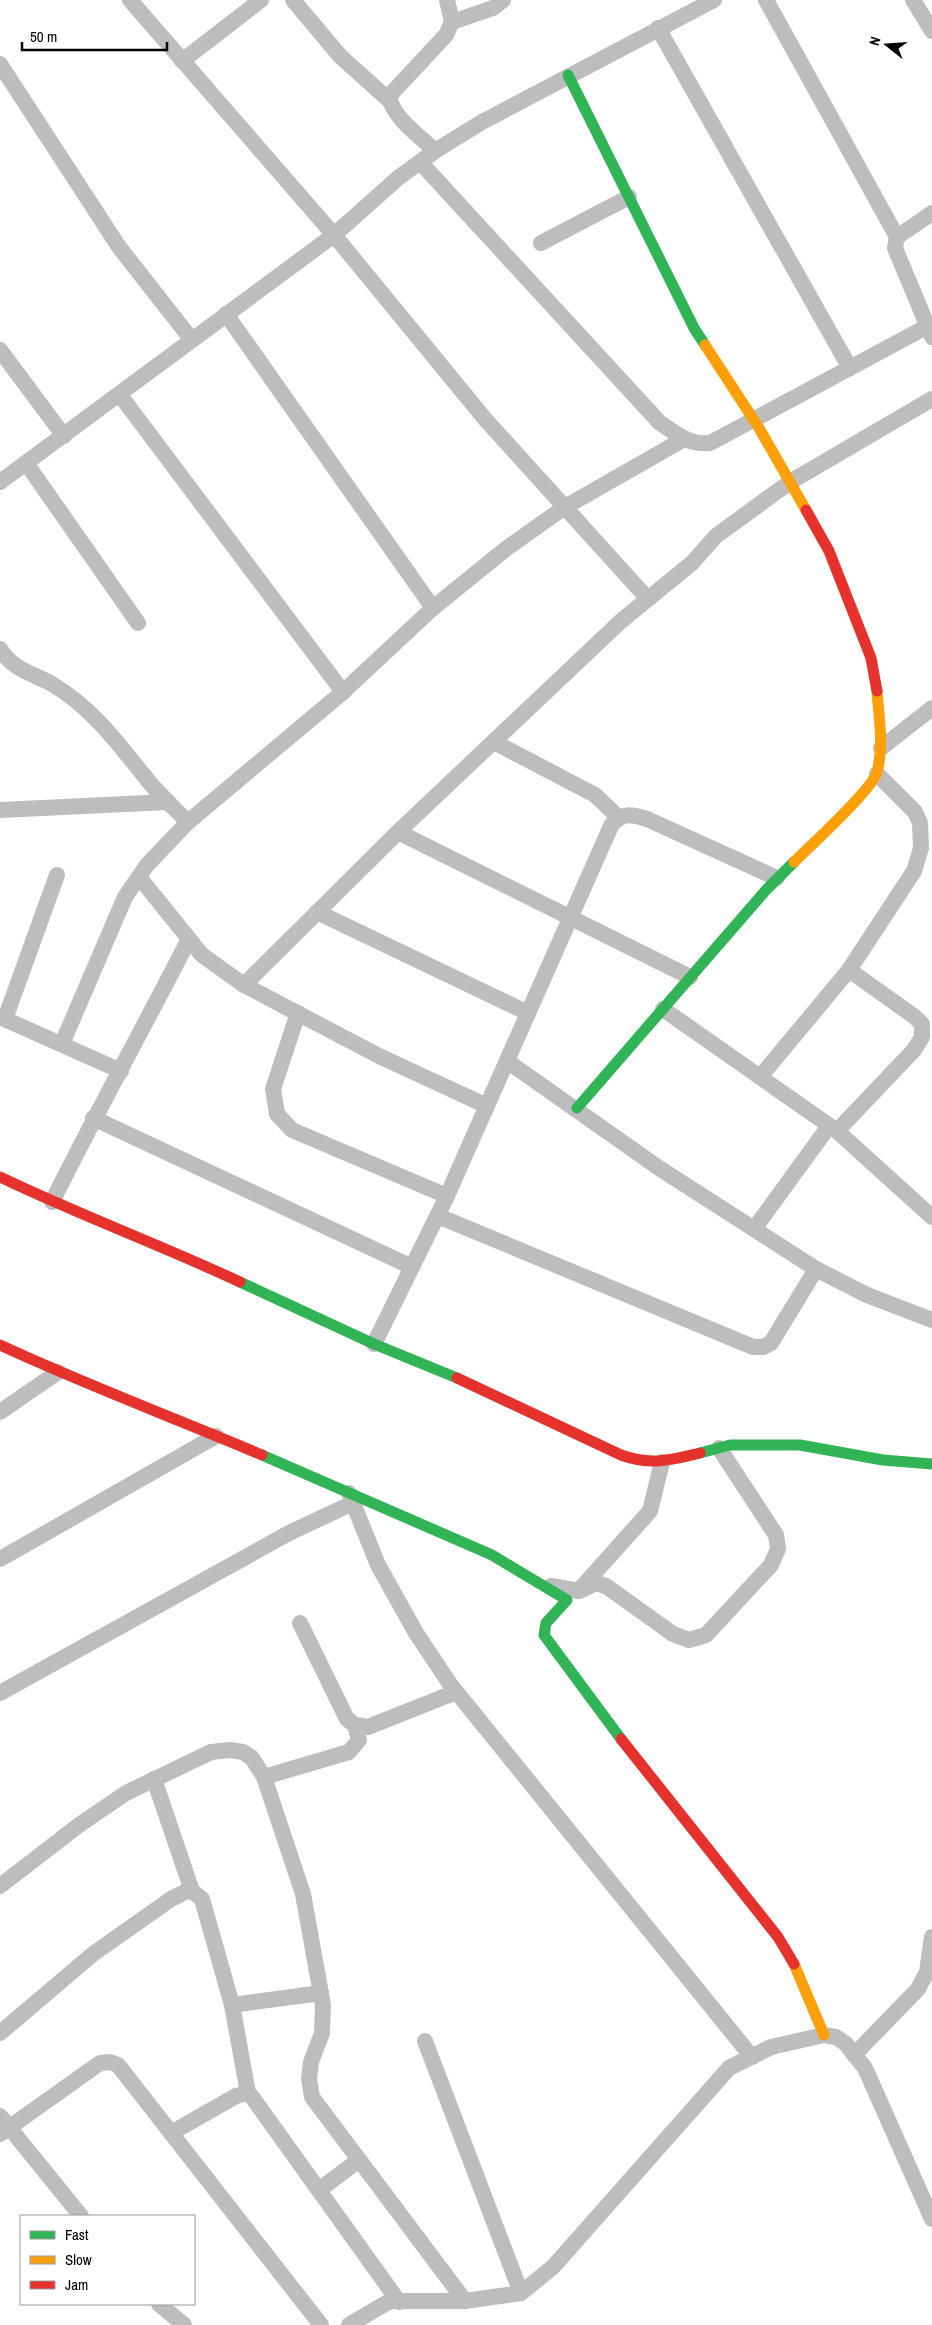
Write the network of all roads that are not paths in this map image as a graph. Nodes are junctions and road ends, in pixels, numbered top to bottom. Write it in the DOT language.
graph roads {
  1 [pos="130,0"];
  2 [pos="261,0"];
  3 [pos="293,0"];
  4 [pos="447,0"];
  5 [pos="503,0"];
  6 [pos="714,0"];
  7 [pos="766,0"];
  8 [pos="920,2"];
  9 [pos="452,22"];
  10 [pos="658,28"];
  11 [pos="932,31"];
  12 [pos="182,61"];
  13 [pos="0,64"];
  14 [pos="568,75"];
  15 [pos="390,101"];
  16 [pos="435,151"];
  17 [pos="420,162"];
  18 [pos="629,197"];
  19 [pos="932,213"];
  20 [pos="334,235"];
  21 [pos="897,237"];
  22 [pos="541,243"];
  23 [pos="226,314"];
  24 [pos="930,332"];
  25 [pos="192,340"];
  26 [pos="0,350"];
  27 [pos="850,368"];
  28 [pos="120,395"];
  29 [pos="932,399"];
  30 [pos="754,420"];
  31 [pos="64,436"];
  32 [pos="684,439"];
  33 [pos="26,463"];
  34 [pos="0,482"];
  35 [pos="790,482"];
  36 [pos="565,507"];
  37 [pos="648,599"];
  38 [pos="433,608"];
  39 [pos="138,623"];
  40 [pos="0,649"];
  41 [pos="343,692"];
  42 [pos="932,708"];
  43 [pos="494,742"];
  44 [pos="880,748"];
  45 [pos="878,774"];
  46 [pos="168,802"];
  47 [pos="0,810"];
  48 [pos="618,817"];
  49 [pos="188,822"];
  50 [pos="398,832"];
  51 [pos="57,875"];
  52 [pos="139,877"];
  53 [pos="777,878"];
  54 [pos="316,912"];
  55 [pos="570,918"];
  56 [pos="190,939"];
  57 [pos="848,970"];
  58 [pos="690,977"];
  59 [pos="244,984"];
  60 [pos="663,1009"];
  61 [pos="298,1013"];
  62 [pos="528,1013"];
  63 [pos="2,1018"];
  64 [pos="62,1044"];
  65 [pos="507,1061"];
  66 [pos="121,1071"];
  67 [pos="760,1077"];
  68 [pos="487,1106"];
  69 [pos="577,1108"];
  70 [pos="93,1118"];
  71 [pos="833,1129"];
  72 [pos="0,1176"];
  73 [pos="448,1196"];
  74 [pos="52,1202"];
  75 [pos="438,1216"];
  76 [pos="932,1217"];
  77 [pos="754,1229"];
  78 [pos="412,1267"];
  79 [pos="816,1269"];
  80 [pos="932,1320"];
  81 [pos="374,1344"];
  82 [pos="0,1345"];
  83 [pos="58,1372"];
  84 [pos="0,1412"];
  85 [pos="216,1436"];
  86 [pos="719,1448"];
  87 [pos="662,1462"];
  88 [pos="932,1464"];
  89 [pos="351,1498"];
  90 [pos="0,1559"];
  91 [pos="544,1584"];
  92 [pos="579,1591"];
  93 [pos="300,1623"];
  94 [pos="456,1692"];
  95 [pos="0,1693"];
  96 [pos="355,1725"];
  97 [pos="264,1777"];
  98 [pos="154,1780"];
  99 [pos="0,1886"];
  100 [pos="192,1891"];
  101 [pos="932,1940"];
  102 [pos="321,1993"];
  103 [pos="232,2005"];
  104 [pos="0,2032"];
  105 [pos="824,2034"];
  106 [pos="424,2041"];
  107 [pos="854,2055"];
  108 [pos="752,2057"];
  109 [pos="248,2093"];
  110 [pos="3,2126"];
  111 [pos="171,2133"];
  112 [pos="359,2160"];
  113 [pos="319,2190"];
  114 [pos="80,2215"];
  115 [pos="932,2219"];
  116 [pos="521,2293"];
  117 [pos="465,2301"];
  118 [pos="399,2302"];
  119 [pos="160,2305"];
  120 [pos="184,2325"];
  121 [pos="321,2325"];
  122 [pos="349,2325"];
  1 -- 12 [label="street"];
  2 -- 12 [label="street"];
  3 -- 15 [label="street"];
  4 -- 9 [label="street"];
  5 -- 9 [label="street"];
  6 -- 10 [label="street"];
  7 -- 21 [label="street"];
  8 -- 11 [label="street"];
  9 -- 15 [label="street"];
  10 -- 14 [label="street"];
  10 -- 27 [label="street"];
  12 -- 20 [label="street"];
  13 -- 25 [label="street"];
  14 -- 16 [label="street"];
  14 -- 18 [label="street"];
  15 -- 16 [label="street"];
  16 -- 17 [label="street"];
  17 -- 20 [label="street"];
  17 -- 32 [label="street"];
  18 -- 22 [label="street"];
  18 -- 30 [label="street"];
  19 -- 21 [label="street"];
  20 -- 23 [label="street"];
  20 -- 36 [label="street"];
  21 -- 24 [label="street"];
  23 -- 25 [label="street"];
  23 -- 38 [label="street"];
  24 -- 27 [label="street"];
  25 -- 28 [label="street"];
  26 -- 31 [label="street"];
  27 -- 30 [label="street"];
  28 -- 31 [label="street"];
  28 -- 41 [label="street"];
  29 -- 35 [label="street"];
  30 -- 32 [label="street"];
  30 -- 35 [label="street"];
  31 -- 33 [label="street"];
  32 -- 36 [label="street"];
  33 -- 34 [label="street"];
  33 -- 39 [label="street"];
  35 -- 37 [label="street"];
  35 -- 44 [label="street"];
  36 -- 37 [label="street"];
  36 -- 38 [label="street"];
  37 -- 43 [label="street"];
  38 -- 41 [label="street"];
  40 -- 46 [label="street"];
  41 -- 49 [label="street"];
  42 -- 44 [label="street"];
  43 -- 48 [label="street"];
  43 -- 50 [label="street"];
  44 -- 45 [label="street"];
  45 -- 53 [label="street"];
  45 -- 57 [label="street"];
  46 -- 47 [label="street"];
  46 -- 49 [label="street"];
  48 -- 53 [label="street"];
  48 -- 55 [label="street"];
  49 -- 52 [label="street"];
  50 -- 54 [label="street"];
  50 -- 55 [label="street"];
  51 -- 63 [label="street"];
  52 -- 56 [label="street"];
  52 -- 64 [label="street"];
  53 -- 58 [label="street"];
  54 -- 59 [label="street"];
  54 -- 62 [label="street"];
  55 -- 58 [label="street"];
  55 -- 62 [label="street"];
  56 -- 59 [label="street"];
  56 -- 66 [label="street"];
  57 -- 67 [label="street"];
  57 -- 71 [label="street"];
  58 -- 60 [label="street"];
  59 -- 61 [label="street"];
  60 -- 67 [label="street"];
  60 -- 69 [label="street"];
  61 -- 68 [label="street"];
  61 -- 73 [label="street"];
  62 -- 65 [label="street"];
  63 -- 64 [label="street"];
  64 -- 66 [label="street"];
  65 -- 68 [label="street"];
  65 -- 69 [label="street"];
  66 -- 70 [label="street"];
  67 -- 71 [label="street"];
  68 -- 73 [label="street"];
  69 -- 77 [label="street"];
  70 -- 74 [label="street"];
  70 -- 78 [label="street"];
  71 -- 76 [label="street"];
  71 -- 77 [label="street"];
  72 -- 74 [label="street"];
  73 -- 75 [label="street"];
  74 -- 81 [label="street"];
  75 -- 78 [label="street"];
  75 -- 79 [label="street"];
  77 -- 79 [label="street"];
  78 -- 81 [label="street"];
  79 -- 80 [label="street"];
  81 -- 87 [label="street"];
  82 -- 83 [label="street"];
  83 -- 84 [label="street"];
  83 -- 85 [label="street"];
  85 -- 89 [label="street"];
  85 -- 90 [label="street"];
  86 -- 87 [label="street"];
  86 -- 88 [label="street"];
  86 -- 92 [label="street"];
  87 -- 92 [label="street"];
  89 -- 91 [label="street"];
  89 -- 94 [label="street"];
  89 -- 95 [label="street"];
  91 -- 92 [label="street"];
  91 -- 105 [label="street"];
  93 -- 96 [label="street"];
  94 -- 96 [label="street"];
  94 -- 108 [label="street"];
  96 -- 97 [label="street"];
  97 -- 98 [label="street"];
  97 -- 102 [label="street"];
  98 -- 99 [label="street"];
  98 -- 100 [label="street"];
  100 -- 103 [label="street"];
  100 -- 104 [label="street"];
  101 -- 107 [label="street"];
  102 -- 103 [label="street"];
  102 -- 112 [label="street"];
  103 -- 109 [label="street"];
  105 -- 107 [label="street"];
  105 -- 108 [label="street"];
  106 -- 116 [label="street"];
  107 -- 115 [label="street"];
  108 -- 116 [label="street"];
  109 -- 111 [label="street"];
  109 -- 113 [label="street"];
  110 -- 111 [label="street"];
  110 -- 114 [label="street"];
  111 -- 121 [label="street"];
  112 -- 113 [label="street"];
  112 -- 117 [label="street"];
  113 -- 118 [label="street"];
  116 -- 117 [label="street"];
  117 -- 118 [label="street"];
  118 -- 122 [label="street"];
  119 -- 120 [label="street"];
}
